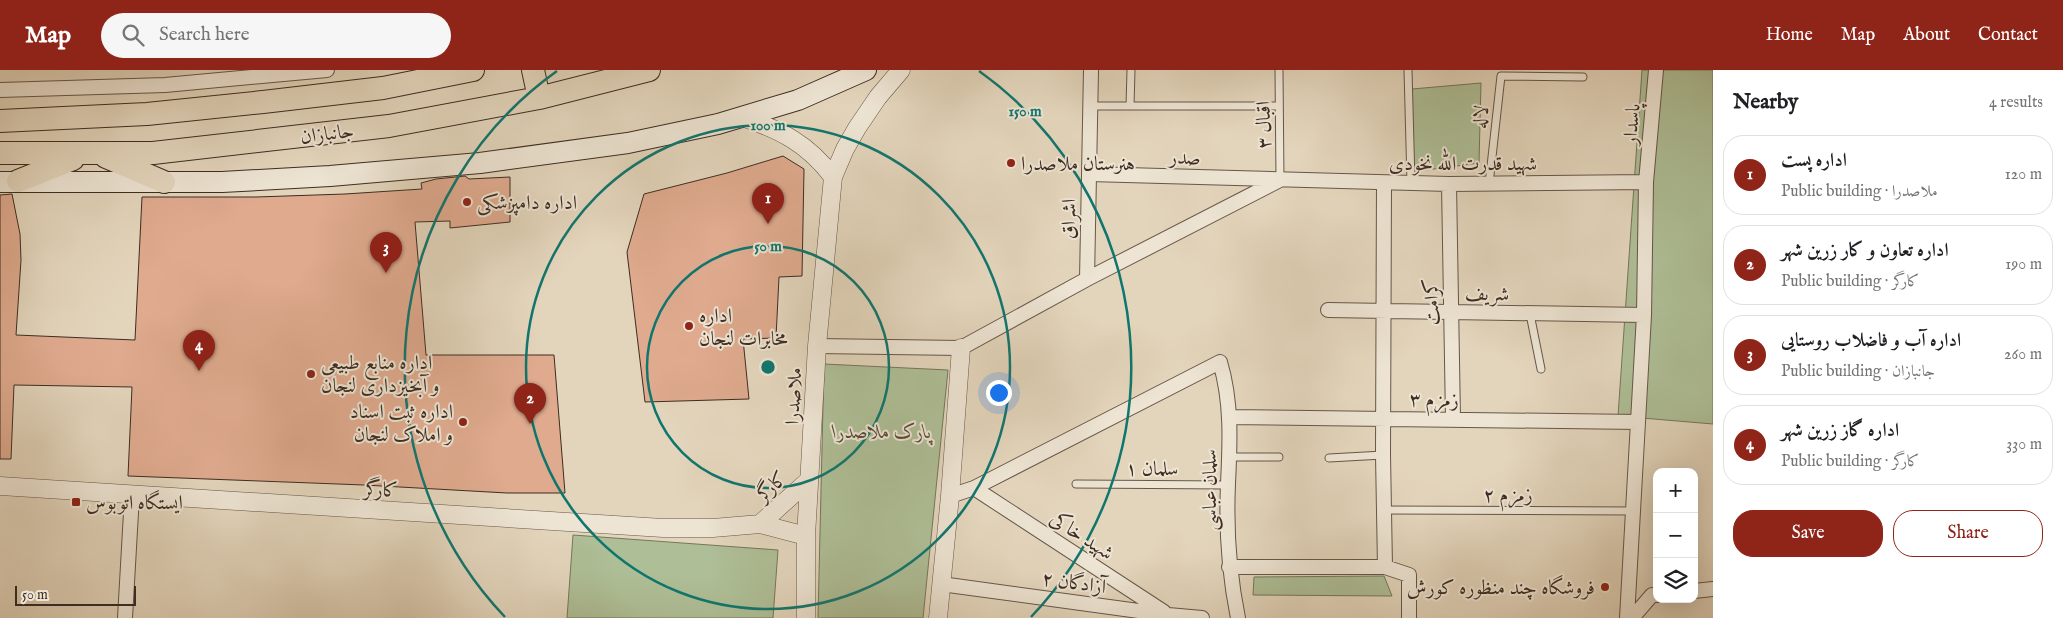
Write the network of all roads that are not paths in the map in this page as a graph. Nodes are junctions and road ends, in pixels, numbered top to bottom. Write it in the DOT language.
graph roads {
  1 [pos="327,70"];
  2 [pos="473,70"];
  3 [pos="533,70"];
  4 [pos="649,70"];
  5 [pos="866,70"];
  6 [pos="900,70"];
  7 [pos="1091,70"];
  8 [pos="1131,70"];
  9 [pos="1279,70"];
  10 [pos="1408,70"];
  11 [pos="1656,70"];
  12 [pos="1583,77"];
  13 [pos="0,90"];
  14 [pos="539,98"];
  15 [pos="1090,106"];
  16 [pos="1130,106"];
  17 [pos="1279,106"];
  18 [pos="742,117"];
  19 [pos="0,121"];
  20 [pos="0,154"];
  21 [pos="92,154"];
  22 [pos="1089,174"];
  23 [pos="834,178"];
  24 [pos="1280,180"];
  25 [pos="9,181"];
  26 [pos="164,182"];
  27 [pos="1646,182"];
  28 [pos="1384,183"];
  29 [pos="1411,183"];
  30 [pos="1449,184"];
  31 [pos="1489,184"];
  32 [pos="1087,280"];
  33 [pos="1328,310"];
  34 [pos="1384,312"];
  35 [pos="1451,312"];
  36 [pos="1530,314"];
  37 [pos="1644,315"];
  38 [pos="817,346"];
  39 [pos="961,348"];
  40 [pos="1542,369"];
  41 [pos="1229,417"];
  42 [pos="1384,418"];
  43 [pos="1453,419"];
  44 [pos="1638,422"];
  45 [pos="1383,455"];
  46 [pos="1230,457"];
  47 [pos="1279,457"];
  48 [pos="1329,458"];
  49 [pos="809,480"];
  50 [pos="1076,484"];
  51 [pos="1228,485"];
  52 [pos="0,486"];
  53 [pos="974,488"];
  54 [pos="132,495"];
  55 [pos="950,496"];
  56 [pos="1383,510"];
  57 [pos="1633,511"];
  58 [pos="760,524"];
  59 [pos="806,536"];
  60 [pos="1229,567"];
  61 [pos="1384,567"];
  62 [pos="941,584"];
  63 [pos="1713,589"];
  64 [pos="1698,591"];
  65 [pos="1653,595"];
  66 [pos="1168,615"];
  67 [pos="125,618"];
  68 [pos="806,618"];
  69 [pos="938,618"];
  70 [pos="1202,618"];
  71 [pos="1238,618"];
  72 [pos="1409,618"];
  73 [pos="1627,618"];
  74 [pos="1632,618"];
  1 -- 13 [label="street"];
  2 -- 19 [label="main road, جانبازان"];
  3 -- 14 [label="main road"];
  4 -- 14 [label="main road, جانبازان"];
  5 -- 18 [label="main road"];
  6 -- 23 [label="street, ملاصدرا"];
  7 -- 15 [label="street, اشراق"];
  8 -- 16 [label="lane"];
  9 -- 17 [label="lane, اقبال ۳"];
  10 -- 29 [label="lane"];
  11 -- 27 [label="street, پاسدار"];
  12 -- 31 [label="lane, لاله"];
  14 -- 21 [label="main road, جانبازان"];
  15 -- 16 [label="lane"];
  15 -- 22 [label="street, اشراق"];
  16 -- 17 [label="lane"];
  17 -- 24 [label="lane, اقبال ۳"];
  18 -- 23 [label="street"];
  18 -- 26 [label="main road"];
  20 -- 21 [label="main road, جانبازان"];
  21 -- 25 [label="main road"];
  21 -- 26 [label="main road"];
  22 -- 24 [label="street, صدر"];
  22 -- 32 [label="street, اشراق"];
  23 -- 38 [label="street, ملاصدرا"];
  24 -- 28 [label="street, شهید قدرت الله نخودی"];
  24 -- 32 [label="street"];
  25 -- 26 [label="main road"];
  27 -- 31 [label="street, شهید قدرت الله نخودی"];
  27 -- 37 [label="street, پاسدار"];
  28 -- 29 [label="street, شهید قدرت الله نخودی"];
  28 -- 34 [label="street"];
  29 -- 30 [label="street, شهید قدرت الله نخودی"];
  30 -- 31 [label="street, شهید قدرت الله نخودی"];
  30 -- 35 [label="street, کرامت"];
  32 -- 39 [label="street"];
  33 -- 34 [label="street, شریف"];
  34 -- 35 [label="street, شریف"];
  34 -- 42 [label="street"];
  35 -- 36 [label="street, شریف"];
  35 -- 43 [label="street, کرامت"];
  36 -- 37 [label="street, شریف"];
  36 -- 40 [label="lane"];
  37 -- 44 [label="street, پاسدار"];
  38 -- 39 [label="street"];
  38 -- 49 [label="street, ملاصدرا"];
  39 -- 55 [label="street"];
  41 -- 42 [label="street, زمزم ۳"];
  41 -- 46 [label="street, سلمان عباسی"];
  41 -- 53 [label="street, سلمان عباسی"];
  42 -- 43 [label="street, زمزم ۳"];
  42 -- 45 [label="street"];
  43 -- 44 [label="street, زمزم ۳"];
  44 -- 57 [label="street, پاسدار"];
  45 -- 48 [label="lane"];
  45 -- 56 [label="street"];
  46 -- 47 [label="lane"];
  46 -- 51 [label="street, سلمان عباسی"];
  49 -- 58 [label="street, کارگر"];
  49 -- 59 [label="street, ملاصدرا"];
  50 -- 51 [label="lane, سلمان ۱"];
  51 -- 60 [label="street, سلمان عباسی"];
  52 -- 54 [label="street, کارگر"];
  53 -- 55 [label="street"];
  53 -- 66 [label="street, شهید خاکی"];
  54 -- 58 [label="street, کارگر"];
  54 -- 67 [label="street"];
  55 -- 62 [label="street"];
  56 -- 57 [label="lane, زمزم ۲"];
  56 -- 61 [label="street"];
  57 -- 73 [label="street, پاسدار"];
  58 -- 59 [label="street, کارگر"];
  59 -- 68 [label="street, ملاصدرا"];
  60 -- 61 [label="street"];
  60 -- 71 [label="street, سلمان عباسی"];
  61 -- 72 [label="street"];
  62 -- 66 [label="street, آزادگان ۲"];
  62 -- 69 [label="street"];
  63 -- 64 [label="street"];
  65 -- 74 [label="street"];
  66 -- 70 [label="street, آزادگان ۲"];
}
